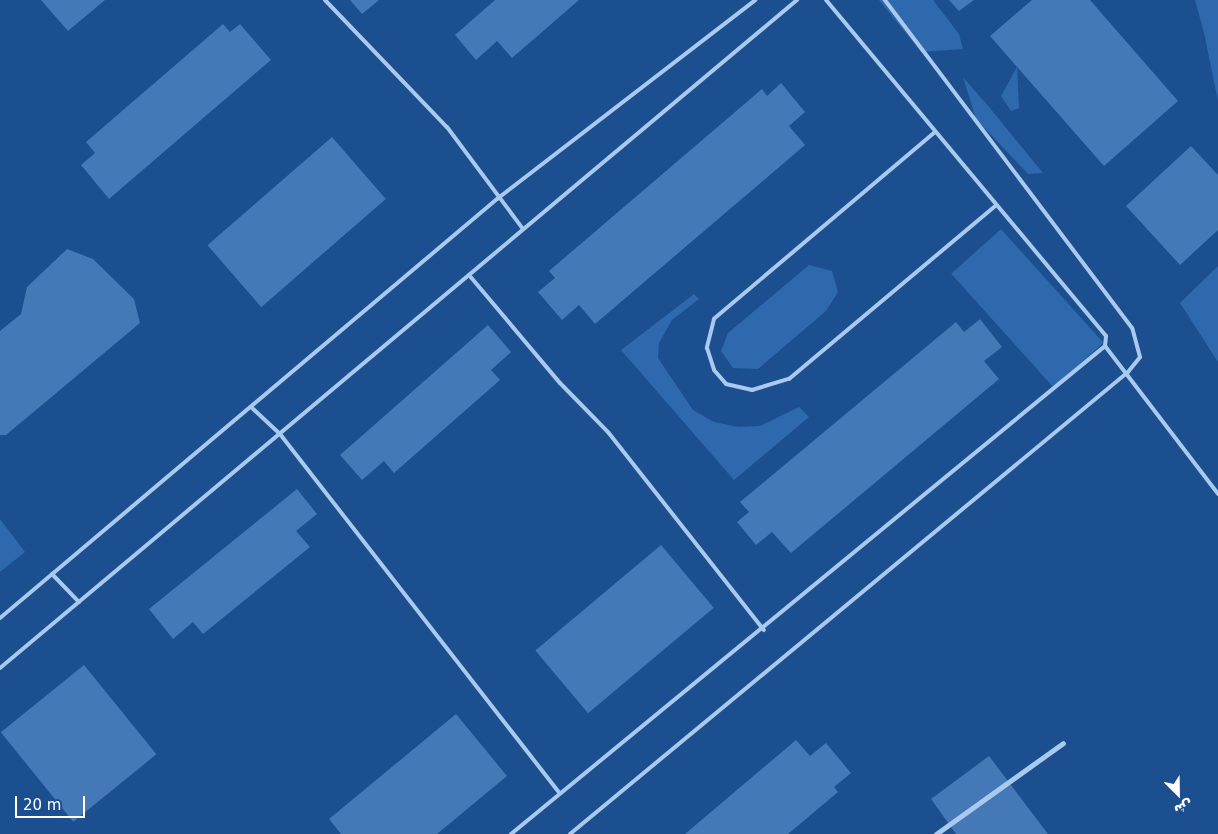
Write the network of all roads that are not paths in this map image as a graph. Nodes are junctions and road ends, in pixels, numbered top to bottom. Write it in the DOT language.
graph roads {
  1 [pos="325,0"];
  2 [pos="755,0"];
  3 [pos="797,0"];
  4 [pos="826,0"];
  5 [pos="885,0"];
  6 [pos="935,132"];
  7 [pos="497,199"];
  8 [pos="996,205"];
  9 [pos="523,228"];
  10 [pos="469,275"];
  11 [pos="1106,346"];
  12 [pos="1128,372"];
  13 [pos="251,407"];
  14 [pos="280,434"];
  15 [pos="1218,494"];
  16 [pos="52,574"];
  17 [pos="79,602"];
  18 [pos="0,618"];
  19 [pos="764,630"];
  20 [pos="0,668"];
  21 [pos="1063,743"];
  22 [pos="559,792"];
  23 [pos="511,834"];
  24 [pos="570,834"];
  25 [pos="936,834"];
  1 -- 7 [label="lane"];
  2 -- 7 [label="lane"];
  3 -- 9 [label="lane"];
  4 -- 6 [label="lane"];
  5 -- 12 [label="lane"];
  6 -- 8 [label="lane"];
  6 -- 8 [label="lane"];
  7 -- 9 [label="lane"];
  7 -- 13 [label="lane"];
  8 -- 11 [label="lane"];
  9 -- 10 [label="lane"];
  10 -- 14 [label="lane"];
  10 -- 19 [label="lane"];
  11 -- 12 [label="lane"];
  11 -- 19 [label="lane"];
  12 -- 15 [label="lane"];
  12 -- 24 [label="lane"];
  13 -- 14 [label="lane"];
  13 -- 16 [label="lane"];
  14 -- 17 [label="lane"];
  14 -- 22 [label="lane"];
  16 -- 17 [label="lane"];
  16 -- 18 [label="lane"];
  17 -- 20 [label="lane"];
  19 -- 22 [label="lane"];
  21 -- 25 [label="street"];
  22 -- 23 [label="lane"];
}
